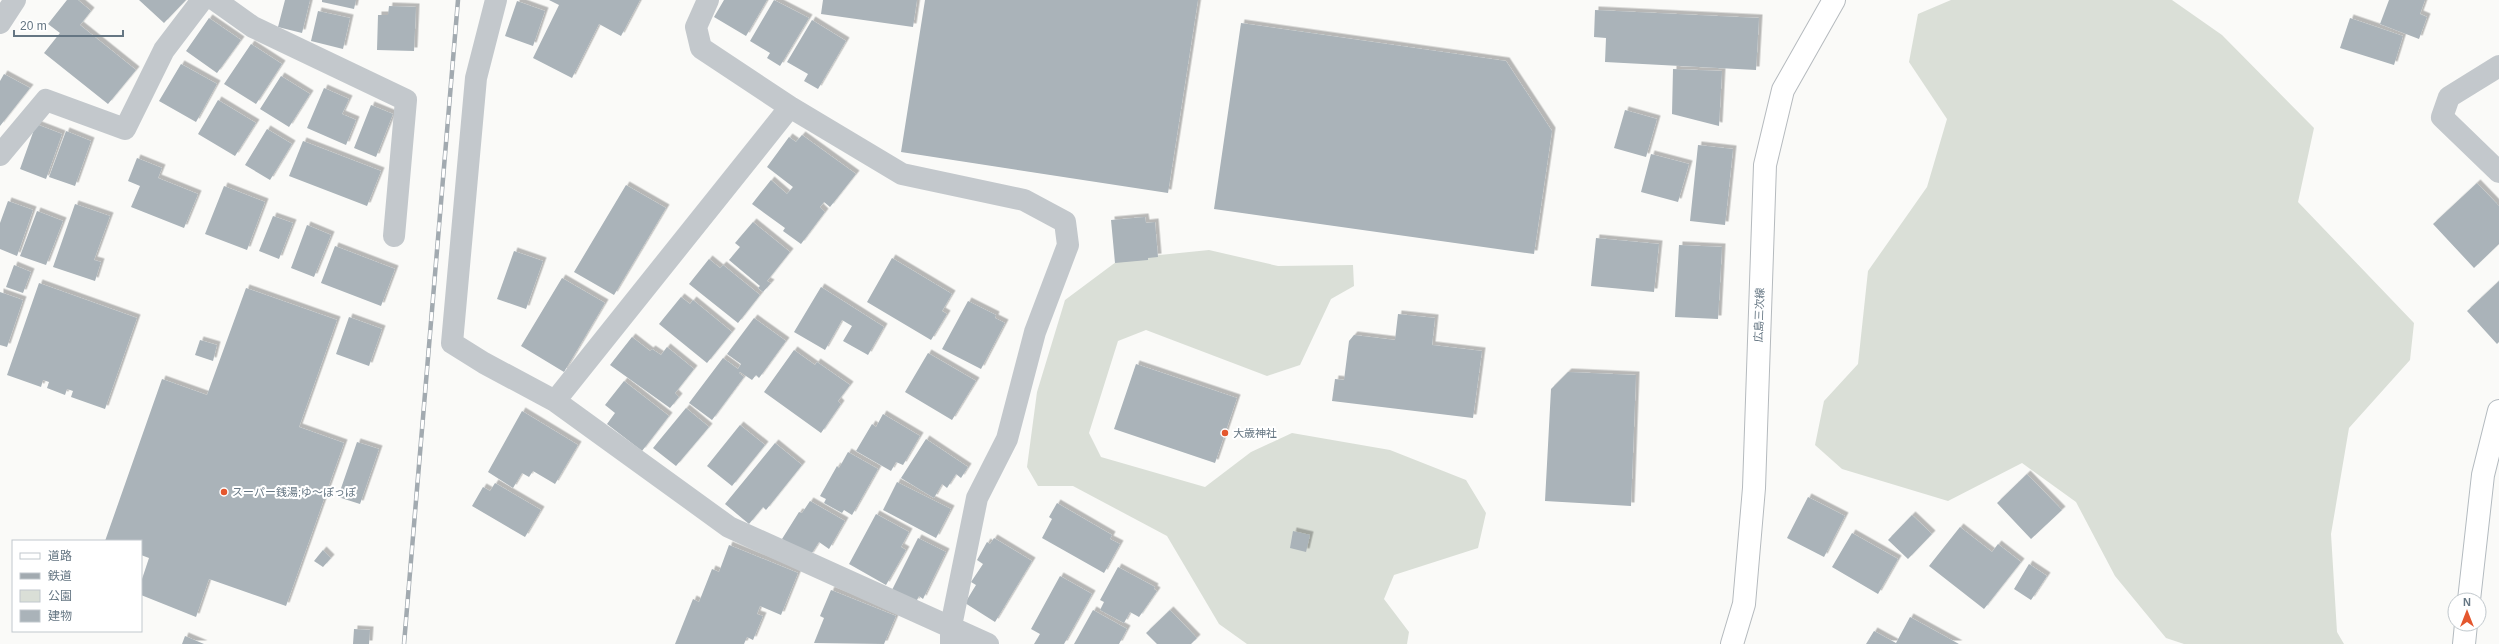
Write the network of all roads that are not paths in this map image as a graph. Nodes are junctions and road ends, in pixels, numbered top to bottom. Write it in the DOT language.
graph roads {
  1 [pos="14,0"];
  2 [pos="202,0"];
  3 [pos="215,0"];
  4 [pos="496,0"];
  5 [pos="708,0"];
  6 [pos="1834,0"];
  7 [pos="0,23"];
  8 [pos="2499,66"];
  9 [pos="790,107"];
  10 [pos="0,155"];
  11 [pos="2499,172"];
  12 [pos="394,236"];
  13 [pos="555,401"];
  14 [pos="2499,411"];
  15 [pos="2470,592"];
  16 [pos="2465,632"];
  17 [pos="951,635"];
  18 [pos="988,644"];
  19 [pos="1732,644"];
  20 [pos="2464,644"];
  1 -- 7 [label="street"];
  2 -- 10 [label="street"];
  3 -- 12 [label="street"];
  4 -- 13 [label="street"];
  5 -- 9 [label="street"];
  6 -- 19 [label="main road, 広島三次線"];
  8 -- 11 [label="street"];
  9 -- 13 [label="street"];
  9 -- 17 [label="street"];
  13 -- 17 [label="street"];
  14 -- 15 [label="main road"];
  16 -- 20 [label="main road"];
  17 -- 18 [label="street"];
}
